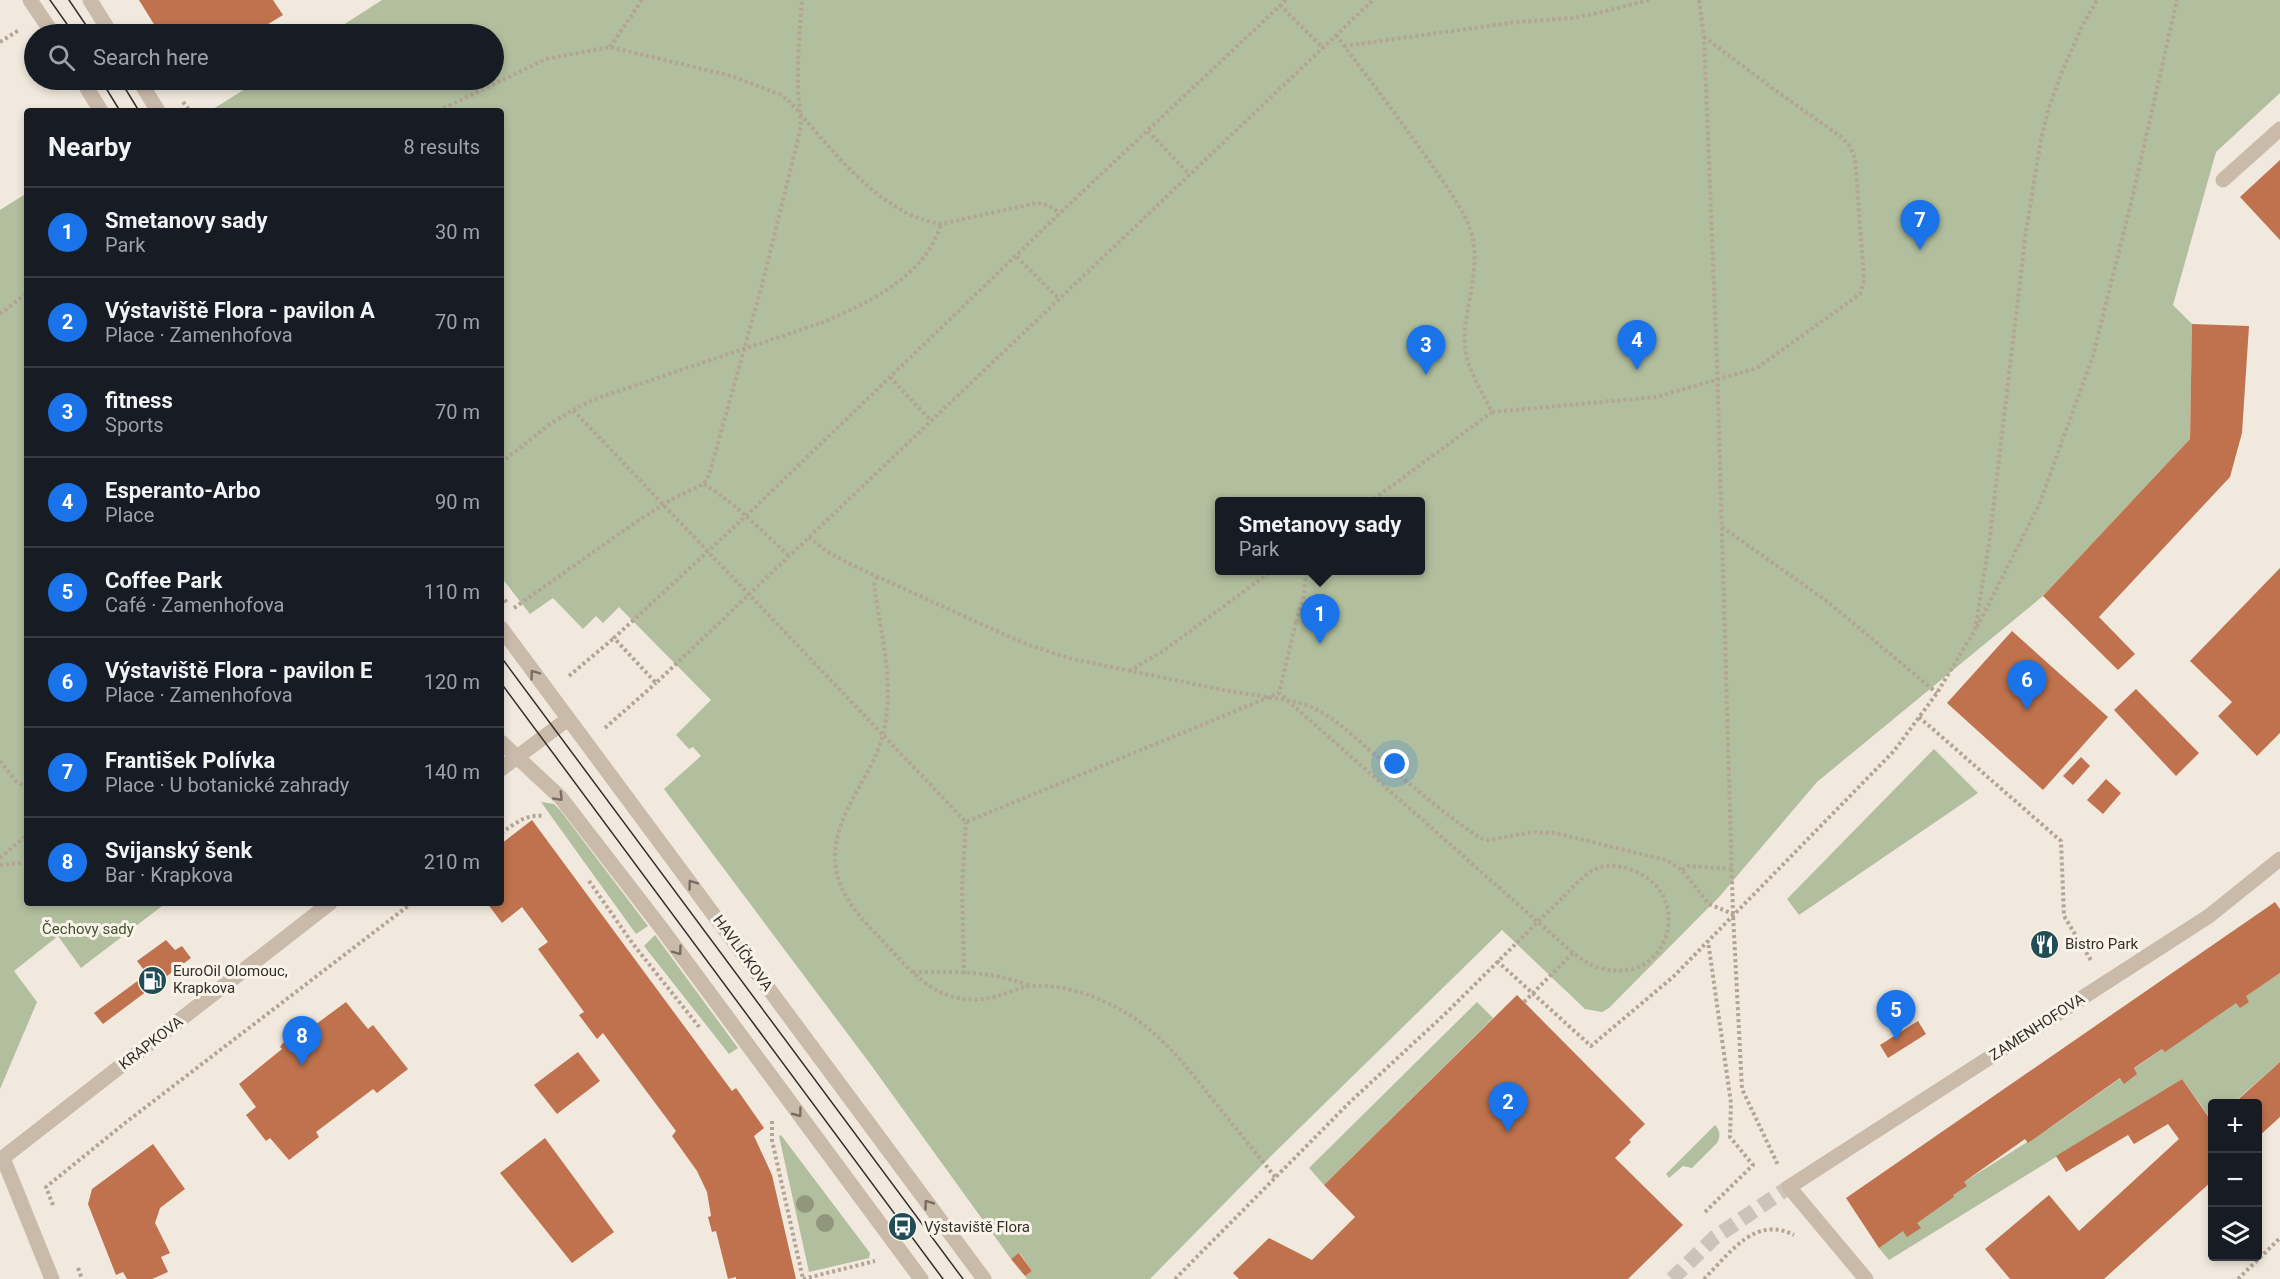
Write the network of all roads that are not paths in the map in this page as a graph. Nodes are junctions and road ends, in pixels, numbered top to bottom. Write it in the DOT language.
graph roads {
  1 [pos="30,0"];
  2 [pos="90,0"];
  3 [pos="46,24"];
  4 [pos="105,24"];
  5 [pos="88,90"];
  6 [pos="145,90"];
  7 [pos="99,108"];
  8 [pos="156,108"];
  9 [pos="2280,129"];
  10 [pos="2223,180"];
  11 [pos="504,632"];
  12 [pos="568,719"];
  13 [pos="504,745"];
  14 [pos="516,758"];
  15 [pos="504,767"];
  16 [pos="2280,860"];
  17 [pos="326,906"];
  18 [pos="1,1159"];
  19 [pos="52,1279"];
  20 [pos="921,1279"];
  21 [pos="984,1279"];
  22 [pos="1866,1279"];
  1 -- 3 [label="street"];
  2 -- 4 [label="street"];
  5 -- 7 [label="street"];
  6 -- 8 [label="street"];
  9 -- 10 [label="street"];
  12 -- 11 [label="street, HAVLÍČKOVA, one-way"];
  12 -- 14 [label="street"];
  21 -- 12 [label="street, HAVLÍČKOVA, one-way"];
  13 -- 14 [label="street"];
  14 -- 15 [label="street"];
  14 -- 20 [label="street, one-way"];
  16 -- 22 [label="street, ZAMENHOFOVA"];
  17 -- 18 [label="street, KRAPKOVA"];
  18 -- 19 [label="street"];
}
